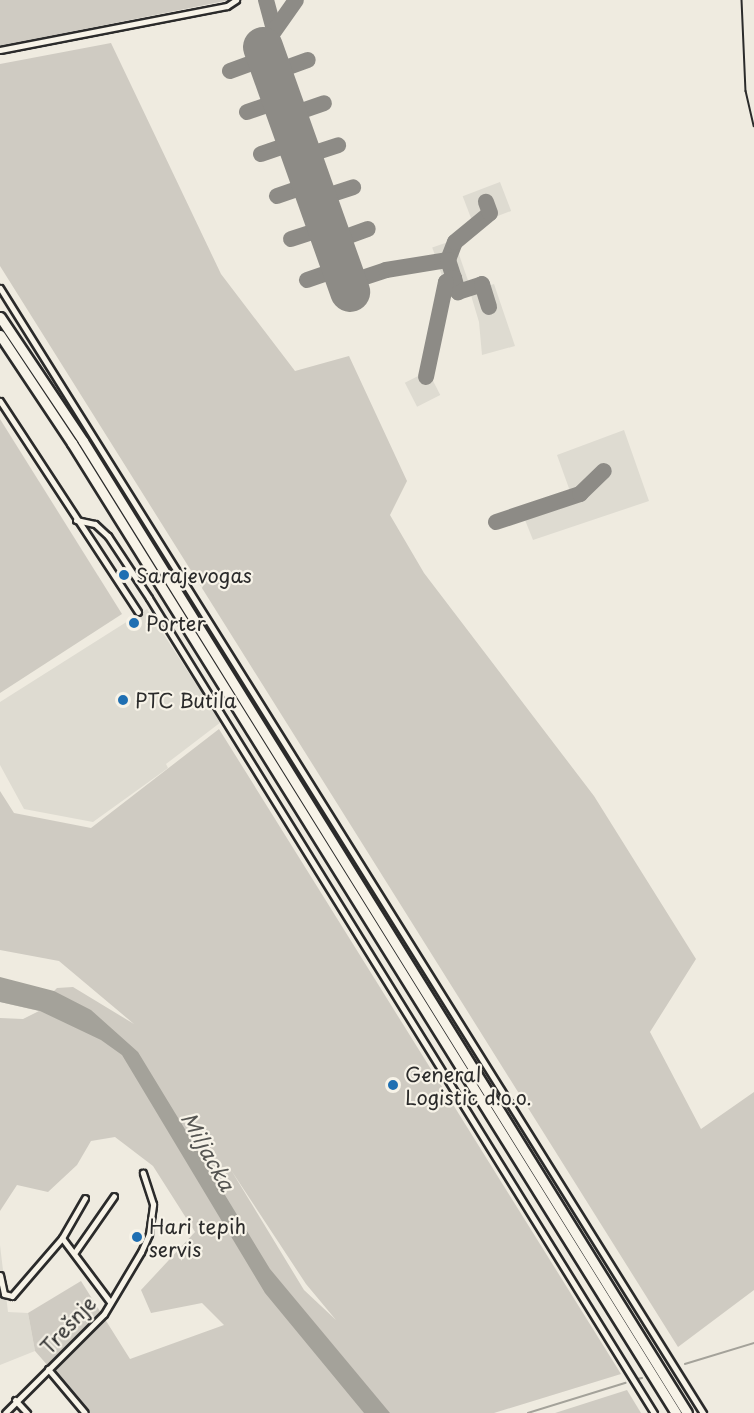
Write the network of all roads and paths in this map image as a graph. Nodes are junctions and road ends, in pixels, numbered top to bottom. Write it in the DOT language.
graph roads {
  1 [pos="236,0"];
  2 [pos="0,50"];
  3 [pos="0,288"];
  4 [pos="0,317"];
  5 [pos="0,335"];
  6 [pos="0,401"];
  7 [pos="76,520"];
  8 [pos="138,612"];
  9 [pos="143,1173"];
  10 [pos="114,1196"];
  11 [pos="85,1198"];
  12 [pos="62,1238"];
  13 [pos="75,1252"];
  14 [pos="0,1275"];
  15 [pos="110,1302"];
  16 [pos="48,1369"];
  17 [pos="15,1400"];
  18 [pos="5,1413"];
  19 [pos="27,1413"];
  20 [pos="85,1413"];
  21 [pos="654,1413"];
  22 [pos="676,1413"];
  23 [pos="687,1413"];
  24 [pos="703,1413"];
  1 -- 2 [label="street"];
  3 -- 24 [label="street"];
  4 -- 23 [label="highway"];
  5 -- 22 [label="highway"];
  6 -- 7 [label="street"];
  7 -- 8 [label="street"];
  7 -- 21 [label="street"];
  9 -- 15 [label="street, Trešnje"];
  10 -- 13 [label="street"];
  11 -- 12 [label="street"];
  12 -- 13 [label="street, Trešnje"];
  12 -- 14 [label="street"];
  13 -- 15 [label="street, Trešnje"];
  15 -- 16 [label="street, Trešnje"];
  16 -- 17 [label="street, Trešnje"];
  16 -- 20 [label="street, Trešnje"];
  17 -- 18 [label="street, Trešnje"];
  17 -- 19 [label="street"];
}
